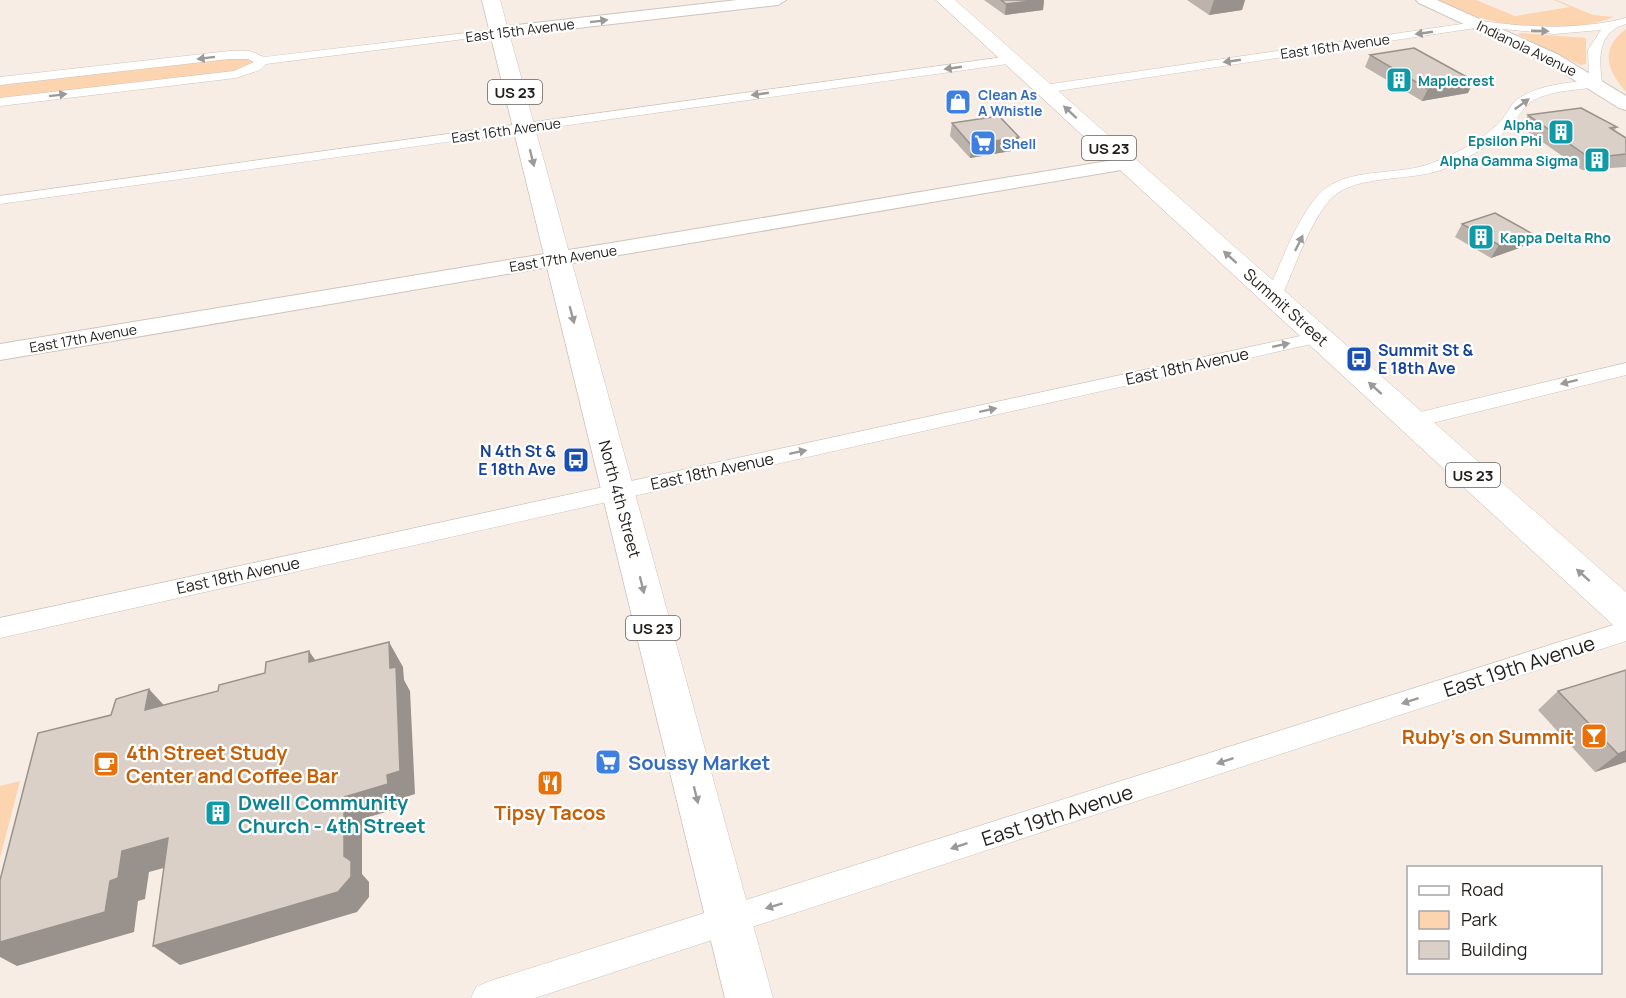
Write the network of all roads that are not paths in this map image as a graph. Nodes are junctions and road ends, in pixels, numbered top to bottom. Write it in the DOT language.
graph roads {
  1 [pos="491,0"];
  2 [pos="778,0"];
  3 [pos="945,0"];
  4 [pos="1424,0"];
  5 [pos="1620,22"];
  6 [pos="1482,24"];
  7 [pos="500,32"];
  8 [pos="1011,60"];
  9 [pos="262,61"];
  10 [pos="0,81"];
  11 [pos="1596,83"];
  12 [pos="1044,89"];
  13 [pos="0,102"];
  14 [pos="1626,104"];
  15 [pos="524,127"];
  16 [pos="1126,164"];
  17 [pos="0,200"];
  18 [pos="557,259"];
  19 [pos="1274,296"];
  20 [pos="1319,337"];
  21 [pos="0,352"];
  22 [pos="1626,369"];
  23 [pos="1412,421"];
  24 [pos="618,491"];
  25 [pos="1626,614"];
  26 [pos="0,628"];
  27 [pos="1626,631"];
  28 [pos="728,920"];
  29 [pos="487,998"];
  30 [pos="748,998"];
  1 -- 7 [label="main road, North 4th Street / US 23"];
  7 -- 2 [label="street, East 15th Avenue, one-way"];
  3 -- 8 [label="main road, Summit Street / US 23"];
  4 -- 6 [label="street, Indianola Avenue"];
  6 -- 5 [label="street, East 16th Avenue, one-way"];
  5 -- 11 [label="street"];
  6 -- 11 [label="street, Indianola Avenue"];
  6 -- 12 [label="street, East 16th Avenue, one-way"];
  7 -- 9 [label="street, East 15th Avenue"];
  7 -- 15 [label="main road, North 4th Street / US 23"];
  8 -- 12 [label="main road, Summit Street / US 23"];
  8 -- 15 [label="street, East 16th Avenue, one-way"];
  9 -- 10 [label="street, East 15th Avenue, one-way"];
  13 -- 9 [label="street, East 15th Avenue, one-way"];
  11 -- 14 [label="street, Indianola Avenue"];
  19 -- 11 [label="street, one-way"];
  16 -- 12 [label="main road, Summit Street / US 23, one-way"];
  15 -- 17 [label="street, East 16th Avenue"];
  15 -- 18 [label="main road, North 4th Street / US 23, one-way"];
  16 -- 18 [label="street, East 17th Avenue"];
  19 -- 16 [label="main road, Summit Street / US 23, one-way"];
  18 -- 21 [label="street, East 17th Avenue"];
  18 -- 24 [label="main road, North 4th Street / US 23, one-way"];
  19 -- 20 [label="main road, Summit Street / US 23"];
  23 -- 20 [label="main road, Summit Street / US 23, one-way"];
  24 -- 20 [label="street, East 18th Avenue, one-way"];
  22 -- 23 [label="street, one-way"];
  25 -- 23 [label="main road, Summit Street / US 23, one-way"];
  24 -- 26 [label="street, East 18th Avenue"];
  24 -- 28 [label="main road, North 4th Street / US 23, one-way"];
  27 -- 28 [label="street, East 19th Avenue, one-way"];
  28 -- 29 [label="street, East 19th Avenue"];
  28 -- 30 [label="main road, North 4th Street / US 23"];
}
